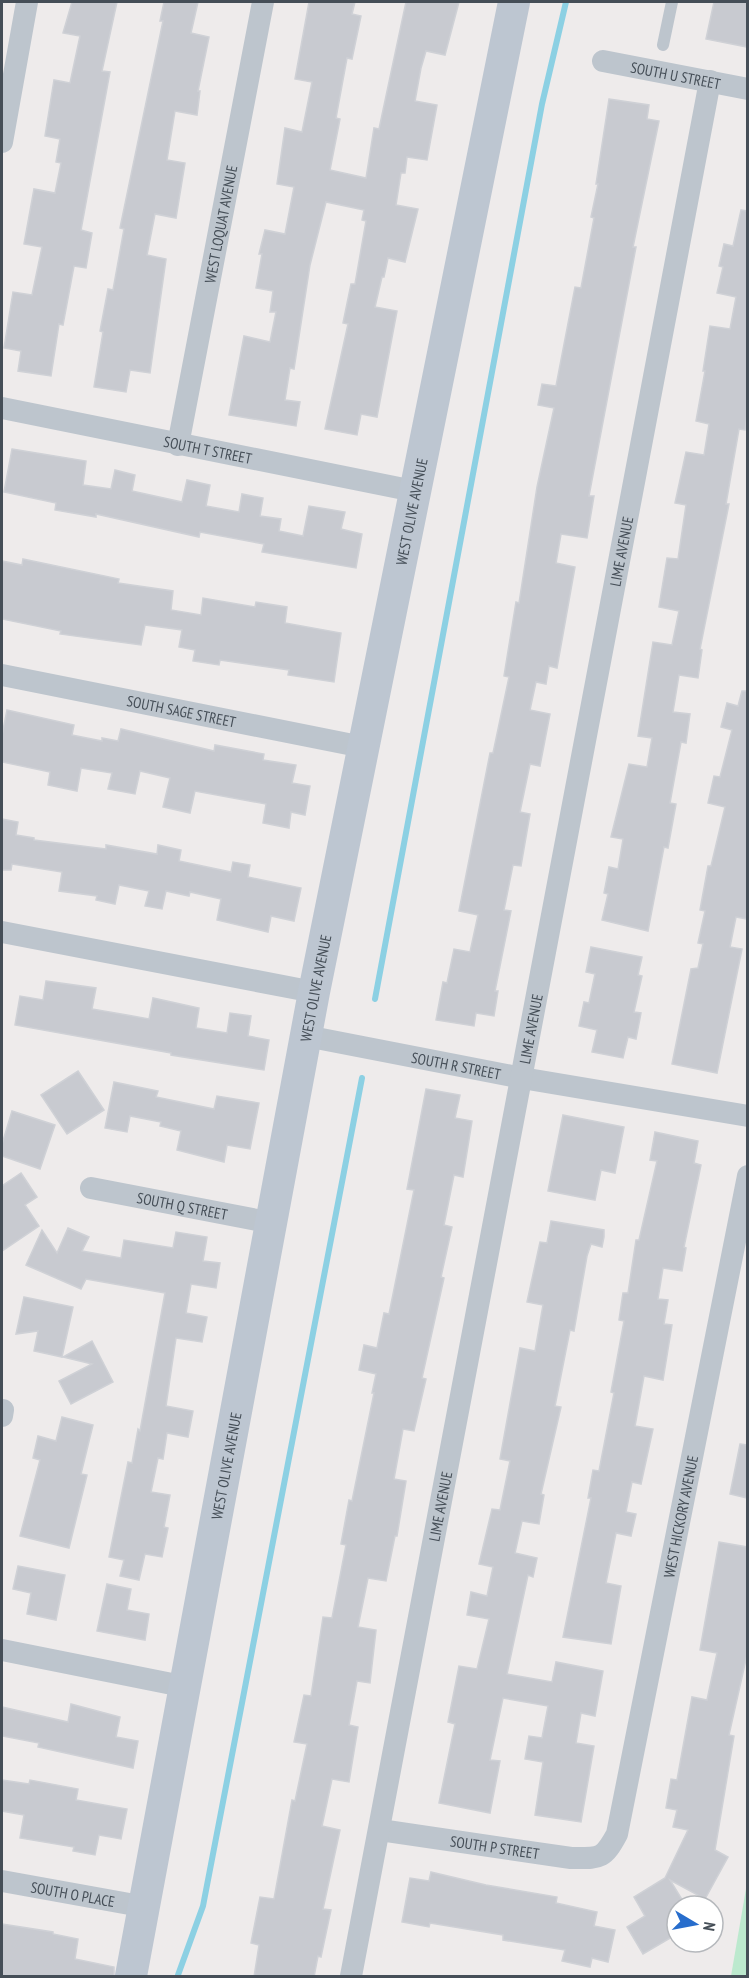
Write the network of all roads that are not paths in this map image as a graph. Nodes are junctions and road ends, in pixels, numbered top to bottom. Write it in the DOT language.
graph roads {
  1 [pos="27,2"];
  2 [pos="263,2"];
  3 [pos="513,2"];
  4 [pos="672,2"];
  5 [pos="663,45"];
  6 [pos="603,61"];
  7 [pos="710,81"];
  8 [pos="747,89"];
  9 [pos="2,142"];
  10 [pos="2,408"];
  11 [pos="178,445"];
  12 [pos="414,491"];
  13 [pos="2,675"];
  14 [pos="363,747"];
  15 [pos="2,932"];
  16 [pos="314,992"];
  17 [pos="306,1036"];
  18 [pos="522,1078"];
  19 [pos="747,1116"];
  20 [pos="747,1176"];
  21 [pos="91,1188"];
  22 [pos="273,1223"];
  23 [pos="2,1650"];
  24 [pos="187,1687"];
  25 [pos="380,1830"];
  26 [pos="607,1852"];
  27 [pos="2,1881"];
  28 [pos="146,1907"];
  29 [pos="131,1977"];
  30 [pos="351,1977"];
  1 -- 9 [label="street"];
  2 -- 11 [label="street, WEST LOQUAT AVENUE"];
  3 -- 12 [label="street, WEST OLIVE AVENUE"];
  4 -- 5 [label="lane"];
  6 -- 7 [label="street, SOUTH U STREET"];
  7 -- 8 [label="street, SOUTH U STREET"];
  7 -- 18 [label="street, LIME AVENUE"];
  10 -- 11 [label="street, SOUTH T STREET"];
  11 -- 12 [label="street, SOUTH T STREET"];
  12 -- 14 [label="street, WEST OLIVE AVENUE"];
  13 -- 14 [label="street, SOUTH SAGE STREET"];
  14 -- 16 [label="street, WEST OLIVE AVENUE"];
  15 -- 16 [label="street"];
  16 -- 17 [label="street, WEST OLIVE AVENUE"];
  17 -- 18 [label="street, SOUTH R STREET"];
  17 -- 22 [label="street, WEST OLIVE AVENUE"];
  18 -- 19 [label="street, SOUTH R STREET"];
  18 -- 25 [label="street, LIME AVENUE"];
  20 -- 26 [label="street, WEST HICKORY AVENUE"];
  21 -- 22 [label="street, SOUTH Q STREET"];
  22 -- 24 [label="street, WEST OLIVE AVENUE"];
  23 -- 24 [label="street"];
  24 -- 28 [label="street, WEST OLIVE AVENUE"];
  25 -- 26 [label="street, SOUTH P STREET"];
  25 -- 30 [label="street, LIME AVENUE"];
  27 -- 28 [label="street, SOUTH O PLACE"];
  28 -- 29 [label="street, WEST OLIVE AVENUE"];
}
